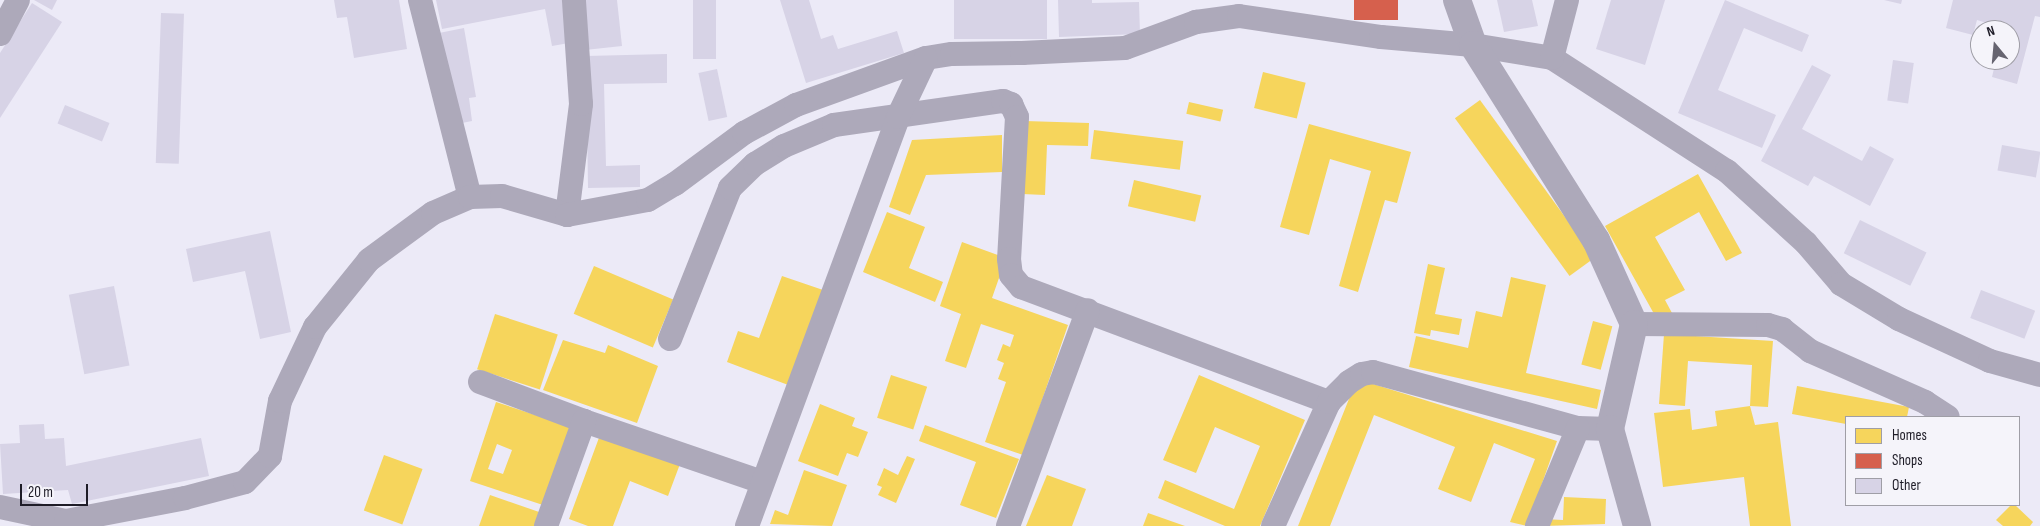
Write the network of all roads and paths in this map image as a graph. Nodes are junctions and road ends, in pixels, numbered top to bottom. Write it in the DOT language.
graph roads {
  1 [pos="18,0"];
  2 [pos="420,0"];
  3 [pos="574,0"];
  4 [pos="1457,0"];
  5 [pos="1567,0"];
  6 [pos="0,34"];
  7 [pos="1473,46"];
  8 [pos="926,58"];
  9 [pos="1552,58"];
  10 [pos="898,116"];
  11 [pos="470,197"];
  12 [pos="568,215"];
  13 [pos="1088,310"];
  14 [pos="1634,324"];
  15 [pos="670,339"];
  16 [pos="2040,375"];
  17 [pos="480,382"];
  18 [pos="1329,402"];
  19 [pos="1946,416"];
  20 [pos="584,421"];
  21 [pos="1578,428"];
  22 [pos="1610,430"];
  23 [pos="762,482"];
  24 [pos="0,506"];
  25 [pos="546,526"];
  26 [pos="747,526"];
  27 [pos="1008,526"];
  28 [pos="1273,526"];
  29 [pos="1536,526"];
  30 [pos="1637,526"];
  1 -- 6 [label="street"];
  2 -- 11 [label="street"];
  3 -- 12 [label="street"];
  4 -- 7 [label="street"];
  5 -- 9 [label="street"];
  7 -- 8 [label="street"];
  7 -- 9 [label="street"];
  7 -- 14 [label="street"];
  8 -- 10 [label="street"];
  8 -- 12 [label="street"];
  9 -- 16 [label="street"];
  10 -- 13 [label="street"];
  10 -- 15 [label="street"];
  10 -- 23 [label="street"];
  11 -- 12 [label="street"];
  11 -- 24 [label="street"];
  13 -- 18 [label="street"];
  13 -- 27 [label="street"];
  14 -- 19 [label="street"];
  14 -- 22 [label="street"];
  17 -- 20 [label="street"];
  18 -- 21 [label="street"];
  18 -- 28 [label="street"];
  20 -- 23 [label="street"];
  20 -- 25 [label="street"];
  21 -- 22 [label="street"];
  21 -- 29 [label="street"];
  22 -- 30 [label="street"];
  23 -- 26 [label="street"];
}
